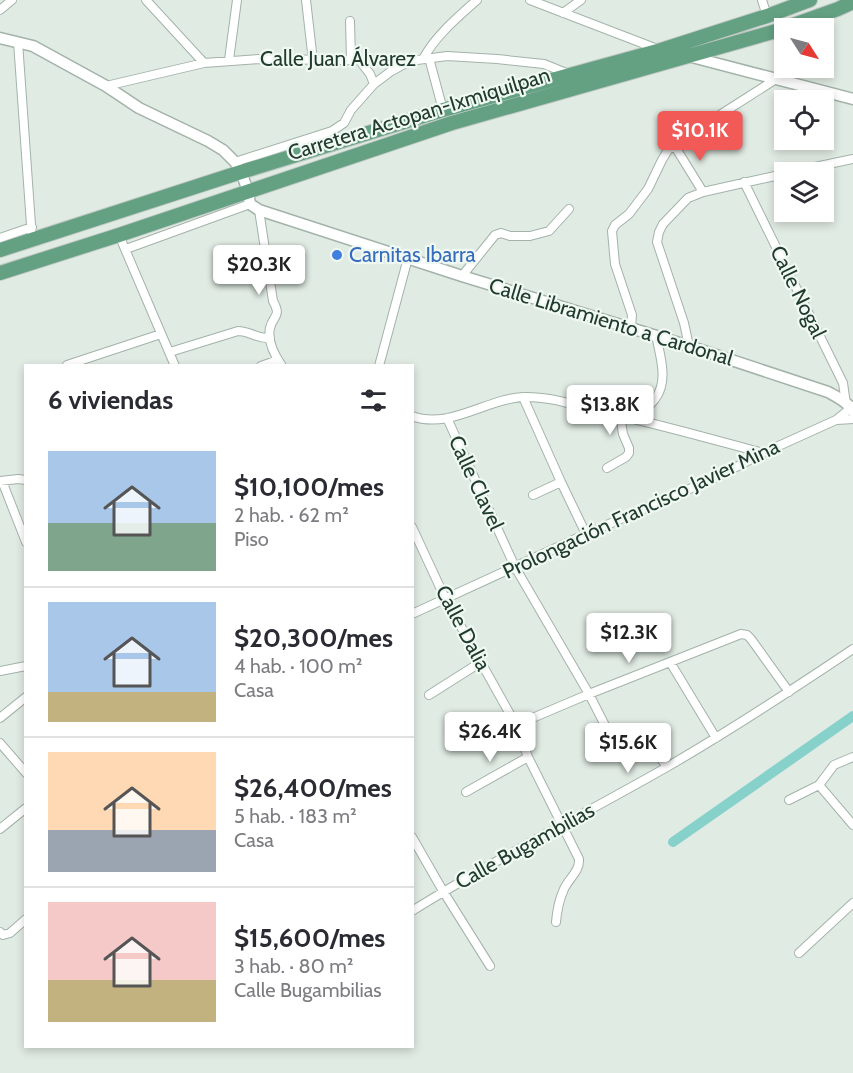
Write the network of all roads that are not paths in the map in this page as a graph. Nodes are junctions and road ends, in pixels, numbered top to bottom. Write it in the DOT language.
graph roads {
  1 [pos="12,0"];
  2 [pos="146,0"];
  3 [pos="237,0"];
  4 [pos="306,0"];
  5 [pos="477,0"];
  6 [pos="530,0"];
  7 [pos="581,0"];
  8 [pos="762,0"];
  9 [pos="810,0"];
  10 [pos="853,2"];
  11 [pos="0,10"];
  12 [pos="563,13"];
  13 [pos="767,15"];
  14 [pos="350,21"];
  15 [pos="0,38"];
  16 [pos="18,42"];
  17 [pos="661,50"];
  18 [pos="686,56"];
  19 [pos="426,58"];
  20 [pos="229,60"];
  21 [pos="313,61"];
  22 [pos="356,61"];
  23 [pos="410,61"];
  24 [pos="204,63"];
  25 [pos="571,75"];
  26 [pos="776,79"];
  27 [pos="374,84"];
  28 [pos="106,86"];
  29 [pos="853,99"];
  30 [pos="443,110"];
  31 [pos="674,145"];
  32 [pos="853,159"];
  33 [pos="834,163"];
  34 [pos="238,167"];
  35 [pos="774,176"];
  36 [pos="744,182"];
  37 [pos="704,192"];
  38 [pos="252,202"];
  39 [pos="569,209"];
  40 [pos="32,233"];
  41 [pos="119,235"];
  42 [pos="0,238"];
  43 [pos="126,249"];
  44 [pos="0,250"];
  45 [pos="408,258"];
  46 [pos="0,273"];
  47 [pos="462,276"];
  48 [pos="631,328"];
  49 [pos="161,334"];
  50 [pos="656,335"];
  51 [pos="270,338"];
  52 [pos="688,346"];
  53 [pos="170,352"];
  54 [pos="280,363"];
  55 [pos="70,364"];
  56 [pos="174,364"];
  57 [pos="380,364"];
  58 [pos="523,397"];
  59 [pos="851,407"];
  60 [pos="620,415"];
  61 [pos="414,417"];
  62 [pos="447,418"];
  63 [pos="635,419"];
  64 [pos="853,419"];
  65 [pos="836,420"];
  66 [pos="763,453"];
  67 [pos="607,468"];
  68 [pos="24,480"];
  69 [pos="1,481"];
  70 [pos="561,482"];
  71 [pos="533,495"];
  72 [pos="414,531"];
  73 [pos="586,534"];
  74 [pos="24,537"];
  75 [pos="515,567"];
  76 [pos="445,598"];
  77 [pos="414,613"];
  78 [pos="853,650"];
  79 [pos="481,662"];
  80 [pos="670,662"];
  81 [pos="24,666"];
  82 [pos="0,671"];
  83 [pos="789,692"];
  84 [pos="429,694"];
  85 [pos="589,694"];
  86 [pos="24,699"];
  87 [pos="0,718"];
  88 [pos="516,725"];
  89 [pos="716,738"];
  90 [pos="0,743"];
  91 [pos="528,757"];
  92 [pos="853,757"];
  93 [pos="667,767"];
  94 [pos="24,771"];
  95 [pos="819,786"];
  96 [pos="466,792"];
  97 [pos="789,800"];
  98 [pos="24,810"];
  99 [pos="853,825"];
  100 [pos="563,826"];
  101 [pos="0,829"];
  102 [pos="414,840"];
  103 [pos="443,891"];
  104 [pos="853,903"];
  105 [pos="414,909"];
  106 [pos="24,922"];
  107 [pos="556,922"];
  108 [pos="1,933"];
  109 [pos="799,953"];
  110 [pos="490,966"];
  1 -- 11 [label="street"];
  2 -- 24 [label="street"];
  3 -- 20 [label="street"];
  4 -- 21 [label="street"];
  5 -- 19 [label="street"];
  6 -- 12 [label="street"];
  7 -- 12 [label="street"];
  8 -- 13 [label="street"];
  9 -- 13 [label="main road"];
  10 -- 18 [label="main road, Carretera Actopan-Ixmiquilpan"];
  12 -- 17 [label="street"];
  13 -- 17 [label="main road"];
  14 -- 22 [label="street"];
  15 -- 16 [label="street"];
  16 -- 28 [label="street"];
  16 -- 40 [label="street"];
  17 -- 18 [label="street"];
  17 -- 25 [label="main road"];
  18 -- 26 [label="street"];
  18 -- 38 [label="main road, Carretera Actopan-Ixmiquilpan"];
  19 -- 23 [label="street, Calle Juan Álvarez"];
  19 -- 25 [label="street, Calle Juan Álvarez"];
  19 -- 30 [label="street"];
  20 -- 21 [label="street, Calle Juan Álvarez"];
  20 -- 24 [label="street, Calle Juan Álvarez"];
  21 -- 22 [label="street, Calle Juan Álvarez"];
  22 -- 23 [label="street, Calle Juan Álvarez"];
  22 -- 27 [label="street"];
  23 -- 27 [label="street"];
  24 -- 28 [label="street, Calle Juan Álvarez"];
  25 -- 30 [label="main road"];
  26 -- 29 [label="street"];
  26 -- 31 [label="street"];
  27 -- 34 [label="street"];
  28 -- 34 [label="street"];
  30 -- 34 [label="main road"];
  31 -- 37 [label="street"];
  31 -- 48 [label="street"];
  32 -- 33 [label="street"];
  34 -- 38 [label="street"];
  34 -- 40 [label="main road"];
  35 -- 36 [label="street"];
  36 -- 37 [label="street"];
  36 -- 59 [label="street, Calle Nogal"];
  37 -- 52 [label="street"];
  38 -- 41 [label="main road, Carretera Actopan-Ixmiquilpan"];
  38 -- 43 [label="street"];
  38 -- 45 [label="street, Calle Libramiento a Cardonal"];
  38 -- 51 [label="street"];
  39 -- 47 [label="street"];
  40 -- 42 [label="street"];
  40 -- 44 [label="main road"];
  41 -- 43 [label="street"];
  41 -- 46 [label="main road, Carretera Actopan-Ixmiquilpan"];
  43 -- 49 [label="street"];
  45 -- 47 [label="street, Calle Libramiento a Cardonal"];
  45 -- 57 [label="street"];
  47 -- 48 [label="street, Calle Libramiento a Cardonal"];
  48 -- 50 [label="street, Calle Libramiento a Cardonal"];
  49 -- 53 [label="street"];
  49 -- 55 [label="street"];
  50 -- 52 [label="street, Calle Libramiento a Cardonal"];
  50 -- 63 [label="street"];
  51 -- 53 [label="street"];
  51 -- 54 [label="street"];
  52 -- 59 [label="street, Calle Libramiento a Cardonal"];
  53 -- 56 [label="street"];
  58 -- 60 [label="street"];
  58 -- 62 [label="street"];
  58 -- 70 [label="street"];
  59 -- 65 [label="street, Prolongación Francisco Javier Mina"];
  60 -- 63 [label="street"];
  60 -- 67 [label="street"];
  61 -- 62 [label="street"];
  62 -- 75 [label="street, Calle Clavel"];
  63 -- 66 [label="street"];
  64 -- 65 [label="street, Prolongación Francisco Javier Mina"];
  65 -- 66 [label="street, Prolongación Francisco Javier Mina"];
  66 -- 73 [label="street, Prolongación Francisco Javier Mina"];
  68 -- 69 [label="street"];
  69 -- 74 [label="street"];
  70 -- 71 [label="street"];
  70 -- 73 [label="street"];
  72 -- 76 [label="street, Calle Dalia"];
  73 -- 75 [label="street, Prolongación Francisco Javier Mina"];
  75 -- 76 [label="street, Prolongación Francisco Javier Mina"];
  75 -- 85 [label="street, Calle Clavel"];
  76 -- 77 [label="street, Prolongación Francisco Javier Mina"];
  76 -- 79 [label="street, Calle Dalia"];
  78 -- 83 [label="street, Calle Bugambilias"];
  79 -- 84 [label="street"];
  79 -- 88 [label="street, Calle Dalia"];
  80 -- 83 [label="street"];
  80 -- 85 [label="street"];
  80 -- 89 [label="street"];
  81 -- 82 [label="street"];
  83 -- 89 [label="street, Calle Bugambilias"];
  85 -- 88 [label="street"];
  85 -- 93 [label="street, Calle Clavel"];
  86 -- 87 [label="street"];
  88 -- 91 [label="street, Calle Dalia"];
  89 -- 93 [label="street, Calle Bugambilias"];
  90 -- 94 [label="street"];
  91 -- 96 [label="street"];
  91 -- 100 [label="street, Calle Dalia"];
  92 -- 95 [label="street"];
  93 -- 100 [label="street, Calle Bugambilias"];
  95 -- 97 [label="street"];
  95 -- 99 [label="street"];
  98 -- 101 [label="street"];
  100 -- 103 [label="street, Calle Bugambilias"];
  100 -- 107 [label="street, Calle Dalia"];
  102 -- 103 [label="street"];
  103 -- 105 [label="street, Calle Bugambilias"];
  103 -- 110 [label="street"];
  104 -- 109 [label="street"];
  106 -- 108 [label="street"];
}
